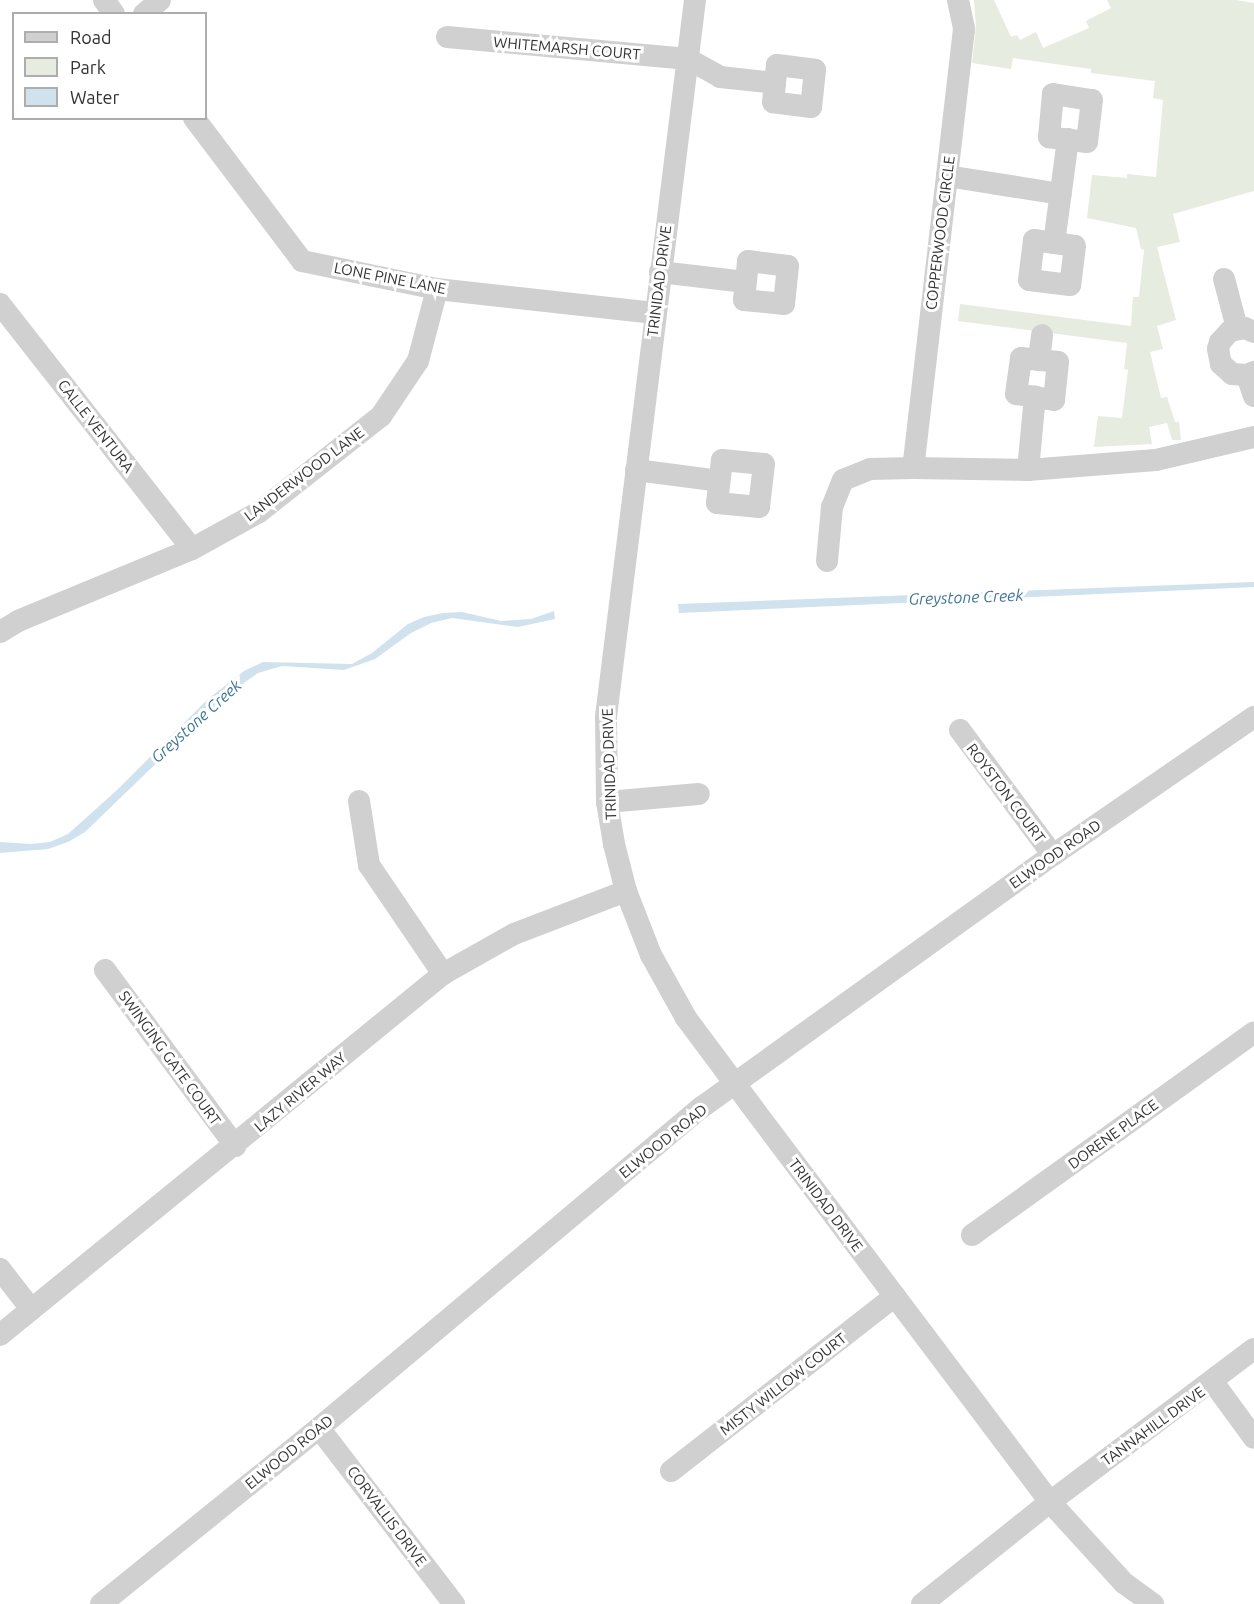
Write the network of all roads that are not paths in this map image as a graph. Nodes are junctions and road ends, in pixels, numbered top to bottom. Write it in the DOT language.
graph roads {
  1 [pos="160,0"];
  2 [pos="695,0"];
  3 [pos="958,0"];
  4 [pos="146,12"];
  5 [pos="447,37"];
  6 [pos="688,58"];
  7 [pos="775,84"];
  8 [pos="196,120"];
  9 [pos="1068,139"];
  10 [pos="947,177"];
  11 [pos="1061,194"];
  12 [pos="1054,243"];
  13 [pos="660,272"];
  14 [pos="1224,279"];
  15 [pos="746,282"];
  16 [pos="437,289"];
  17 [pos="0,304"];
  18 [pos="656,313"];
  19 [pos="1246,330"];
  20 [pos="1042,335"];
  21 [pos="1252,381"];
  22 [pos="1254,437"];
  23 [pos="913,468"];
  24 [pos="636,470"];
  25 [pos="1028,470"];
  26 [pos="719,481"];
  27 [pos="192,549"];
  28 [pos="827,561"];
  29 [pos="0,632"];
  30 [pos="1254,717"];
  31 [pos="960,730"];
  32 [pos="699,794"];
  33 [pos="359,801"];
  34 [pos="607,801"];
  35 [pos="1053,855"];
  36 [pos="626,891"];
  37 [pos="105,970"];
  38 [pos="443,974"];
  39 [pos="1254,1032"];
  40 [pos="736,1085"];
  41 [pos="235,1146"];
  42 [pos="972,1235"];
  43 [pos="0,1269"];
  44 [pos="895,1296"];
  45 [pos="31,1309"];
  46 [pos="0,1335"];
  47 [pos="1254,1349"];
  48 [pos="1213,1382"];
  49 [pos="319,1428"];
  50 [pos="1254,1438"];
  51 [pos="671,1471"];
  52 [pos="1050,1502"];
  53 [pos="101,1604"];
  54 [pos="454,1604"];
  55 [pos="922,1604"];
  56 [pos="1153,1604"];
  1 -- 4 [label="street"];
  2 -- 6 [label="street, TRINIDAD DRIVE"];
  3 -- 10 [label="street, COPPERWOOD CIRCLE"];
  5 -- 6 [label="street, WHITEMARSH COURT"];
  6 -- 7 [label="street"];
  6 -- 13 [label="street, TRINIDAD DRIVE"];
  8 -- 16 [label="street, LONE PINE LANE"];
  9 -- 11 [label="street"];
  10 -- 11 [label="street"];
  10 -- 23 [label="street, COPPERWOOD CIRCLE"];
  11 -- 12 [label="street"];
  13 -- 15 [label="street"];
  13 -- 18 [label="street, TRINIDAD DRIVE"];
  14 -- 19 [label="street"];
  16 -- 18 [label="street, LONE PINE LANE"];
  16 -- 27 [label="street, LANDERWOOD LANE"];
  17 -- 27 [label="street, CALLE VENTURA"];
  18 -- 24 [label="street, TRINIDAD DRIVE"];
  19 -- 21 [label="street"];
  20 -- 25 [label="street"];
  22 -- 25 [label="street"];
  23 -- 25 [label="street"];
  23 -- 28 [label="street"];
  24 -- 26 [label="street"];
  24 -- 34 [label="street, TRINIDAD DRIVE"];
  27 -- 29 [label="street, LANDERWOOD LANE"];
  30 -- 35 [label="street, ELWOOD ROAD"];
  31 -- 35 [label="street, ROYSTON COURT"];
  32 -- 34 [label="street"];
  33 -- 38 [label="street"];
  34 -- 36 [label="street, TRINIDAD DRIVE"];
  35 -- 40 [label="street, ELWOOD ROAD"];
  36 -- 38 [label="street, LAZY RIVER WAY"];
  36 -- 40 [label="street, TRINIDAD DRIVE"];
  37 -- 41 [label="street, SWINGING GATE COURT"];
  38 -- 41 [label="street, LAZY RIVER WAY"];
  39 -- 42 [label="street, DORENE PLACE"];
  40 -- 44 [label="street, TRINIDAD DRIVE"];
  40 -- 49 [label="street, ELWOOD ROAD"];
  41 -- 45 [label="street, LAZY RIVER WAY"];
  43 -- 45 [label="street"];
  44 -- 51 [label="street, MISTY WILLOW COURT"];
  44 -- 52 [label="street, TRINIDAD DRIVE"];
  45 -- 46 [label="street, LAZY RIVER WAY"];
  47 -- 48 [label="street, TANNAHILL DRIVE"];
  48 -- 50 [label="street"];
  48 -- 52 [label="street, TANNAHILL DRIVE"];
  49 -- 53 [label="street, ELWOOD ROAD"];
  49 -- 54 [label="street, CORVALLIS DRIVE"];
  52 -- 55 [label="street, TANNAHILL DRIVE"];
  52 -- 56 [label="street, TRINIDAD DRIVE"];
}
